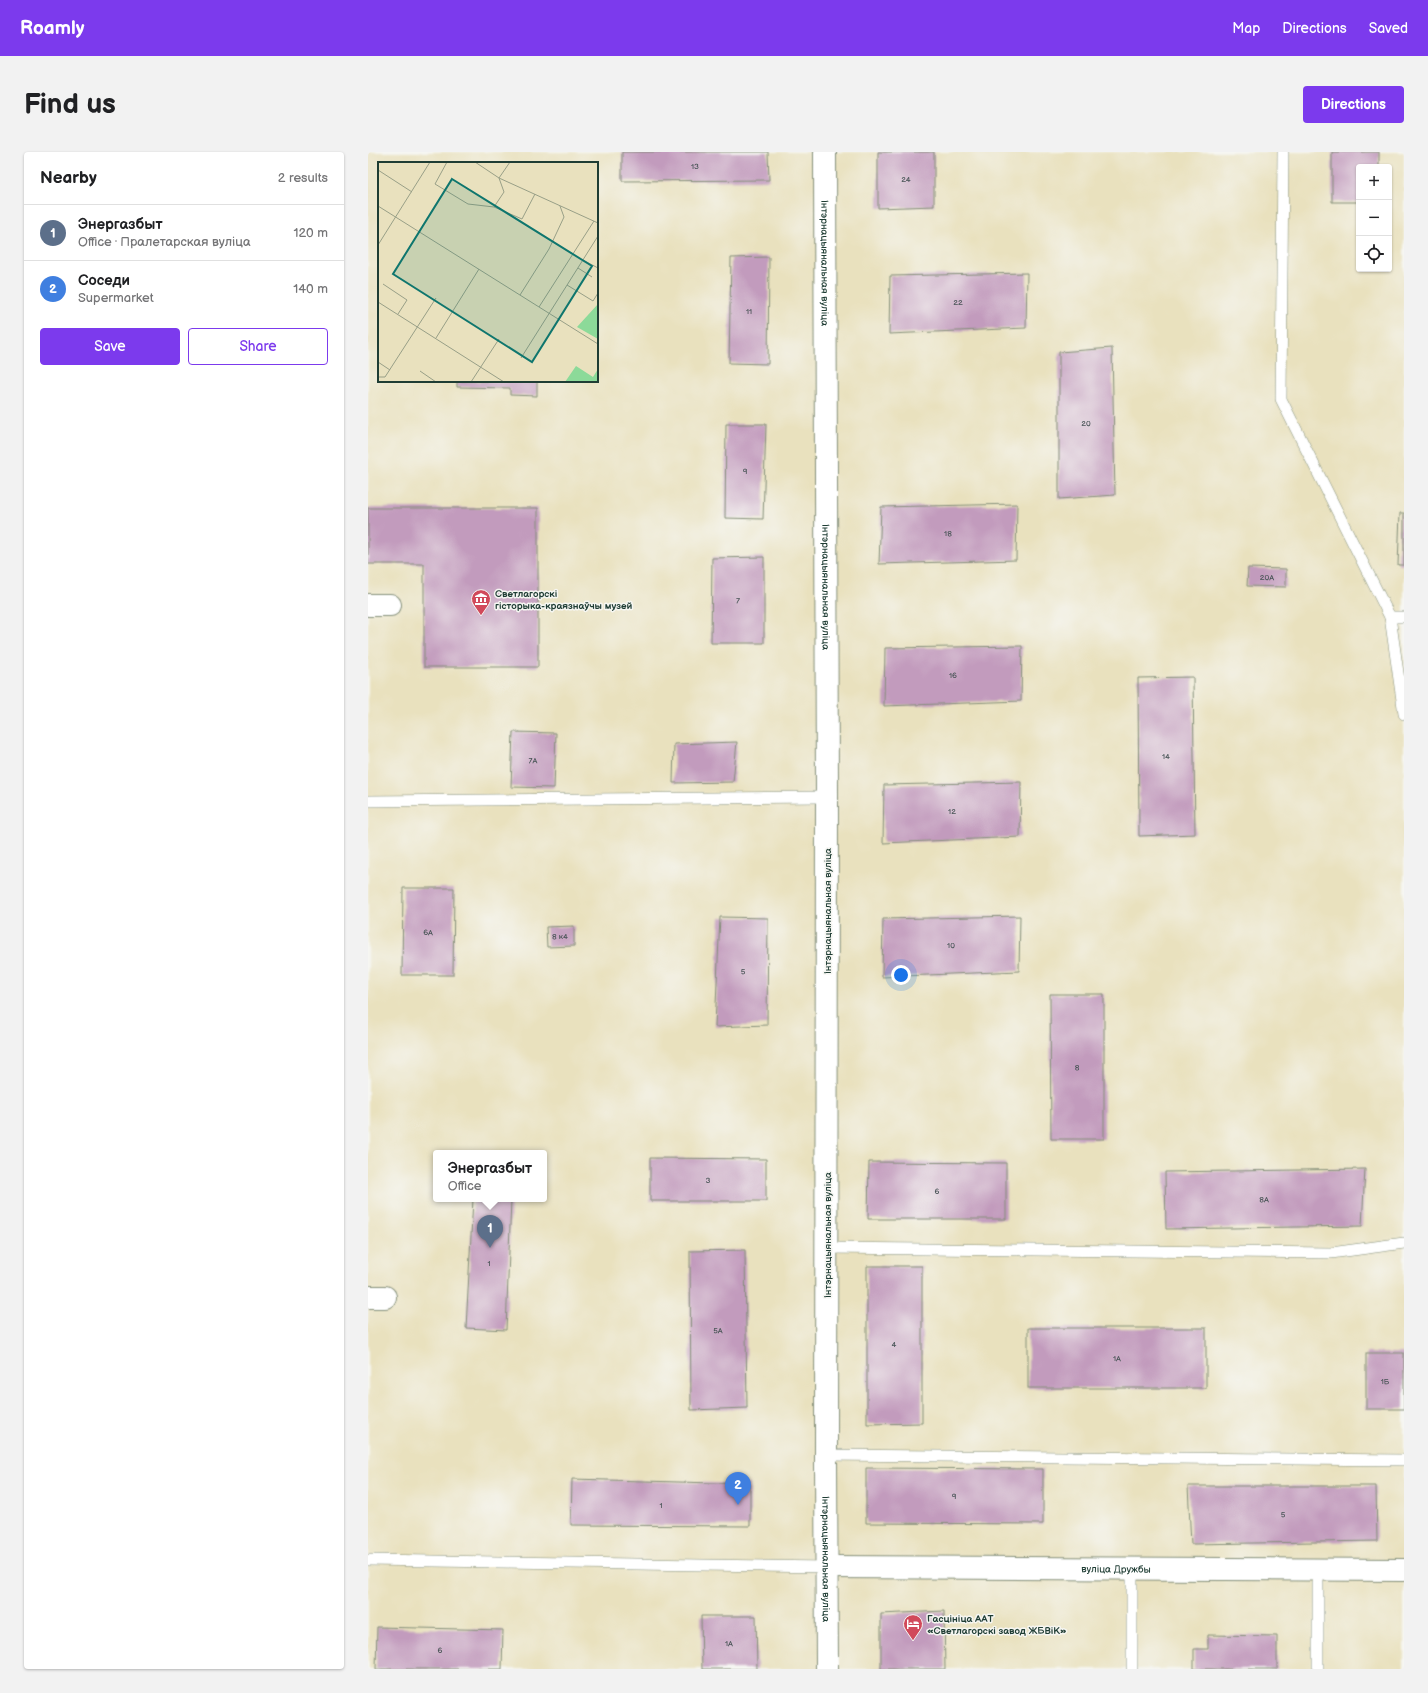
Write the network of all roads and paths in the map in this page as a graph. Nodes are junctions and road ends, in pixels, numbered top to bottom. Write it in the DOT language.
graph roads {
  1 [pos="825,152"];
  2 [pos="1283,152"];
  3 [pos="368,605"];
  4 [pos="390,605"];
  5 [pos="1390,617"];
  6 [pos="1404,617"];
  7 [pos="1404,714"];
  8 [pos="827,797"];
  9 [pos="368,801"];
  10 [pos="1404,1243"];
  11 [pos="827,1248"];
  12 [pos="826,1455"];
  13 [pos="1404,1460"];
  14 [pos="368,1560"];
  15 [pos="827,1568"];
  16 [pos="1132,1569"];
  17 [pos="1318,1570"];
  18 [pos="1404,1570"];
  19 [pos="827,1669"];
  20 [pos="1132,1669"];
  21 [pos="1318,1669"];
  1 -- 8 [label="street, Інтэрнацыянальная вуліца"];
  2 -- 5 [label="lane"];
  3 -- 4 [label="street"];
  5 -- 6 [label="lane"];
  5 -- 7 [label="lane"];
  8 -- 9 [label="lane"];
  8 -- 11 [label="street, Інтэрнацыянальная вуліца"];
  10 -- 11 [label="lane"];
  11 -- 12 [label="street, Інтэрнацыянальная вуліца"];
  12 -- 13 [label="lane"];
  12 -- 15 [label="street, Інтэрнацыянальная вуліца"];
  14 -- 15 [label="lane"];
  15 -- 16 [label="street, вуліца Дружбы"];
  15 -- 19 [label="street, Інтэрнацыянальная вуліца"];
  16 -- 17 [label="street, вуліца Дружбы"];
  16 -- 20 [label="lane"];
  17 -- 18 [label="street, вуліца Дружбы"];
  17 -- 21 [label="lane"];
}
